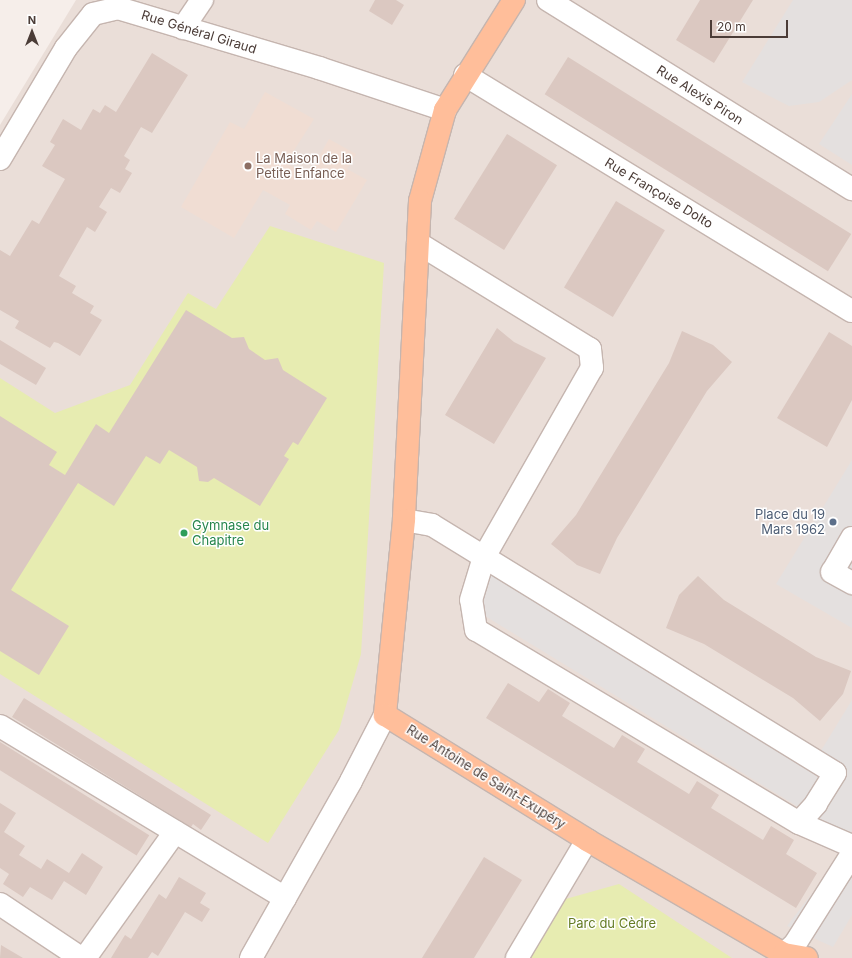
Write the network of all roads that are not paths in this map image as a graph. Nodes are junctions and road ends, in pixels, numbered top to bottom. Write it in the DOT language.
graph roads {
  1 [pos="202,0"];
  2 [pos="514,0"];
  3 [pos="548,0"];
  4 [pos="183,28"];
  5 [pos="465,75"];
  6 [pos="444,110"];
  7 [pos="0,159"];
  8 [pos="852,190"];
  9 [pos="418,243"];
  10 [pos="852,311"];
  11 [pos="404,520"];
  12 [pos="852,538"];
  13 [pos="484,557"];
  14 [pos="852,583"];
  15 [pos="385,715"];
  16 [pos="0,726"];
  17 [pos="799,823"];
  18 [pos="175,832"];
  19 [pos="587,840"];
  20 [pos="852,846"];
  21 [pos="852,854"];
  22 [pos="285,898"];
  23 [pos="0,904"];
  24 [pos="784,956"];
  25 [pos="81,958"];
  26 [pos="85,958"];
  27 [pos="250,958"];
  28 [pos="517,958"];
  29 [pos="807,958"];
  1 -- 4 [label="street"];
  2 -- 5 [label="main road"];
  3 -- 8 [label="street, Rue Alexis Piron"];
  4 -- 6 [label="street, Rue Général Giraud"];
  4 -- 7 [label="street, Rue Général Giraud"];
  5 -- 6 [label="main road"];
  5 -- 10 [label="street, Rue Françoise Dolto"];
  6 -- 9 [label="main road"];
  9 -- 11 [label="main road"];
  9 -- 13 [label="street"];
  11 -- 13 [label="street"];
  11 -- 15 [label="main road"];
  12 -- 14 [label="street"];
  13 -- 17 [label="street"];
  13 -- 17 [label="street"];
  15 -- 19 [label="main road, Rue Antoine de Saint-Exupéry"];
  15 -- 22 [label="street"];
  16 -- 18 [label="street"];
  17 -- 20 [label="street"];
  18 -- 22 [label="street"];
  18 -- 26 [label="street"];
  19 -- 24 [label="main road, Rue Antoine de Saint-Exupéry"];
  19 -- 28 [label="street"];
  21 -- 24 [label="street"];
  22 -- 27 [label="street"];
  23 -- 25 [label="street"];
  24 -- 29 [label="main road, Rue Antoine de Saint-Exupéry"];
}
